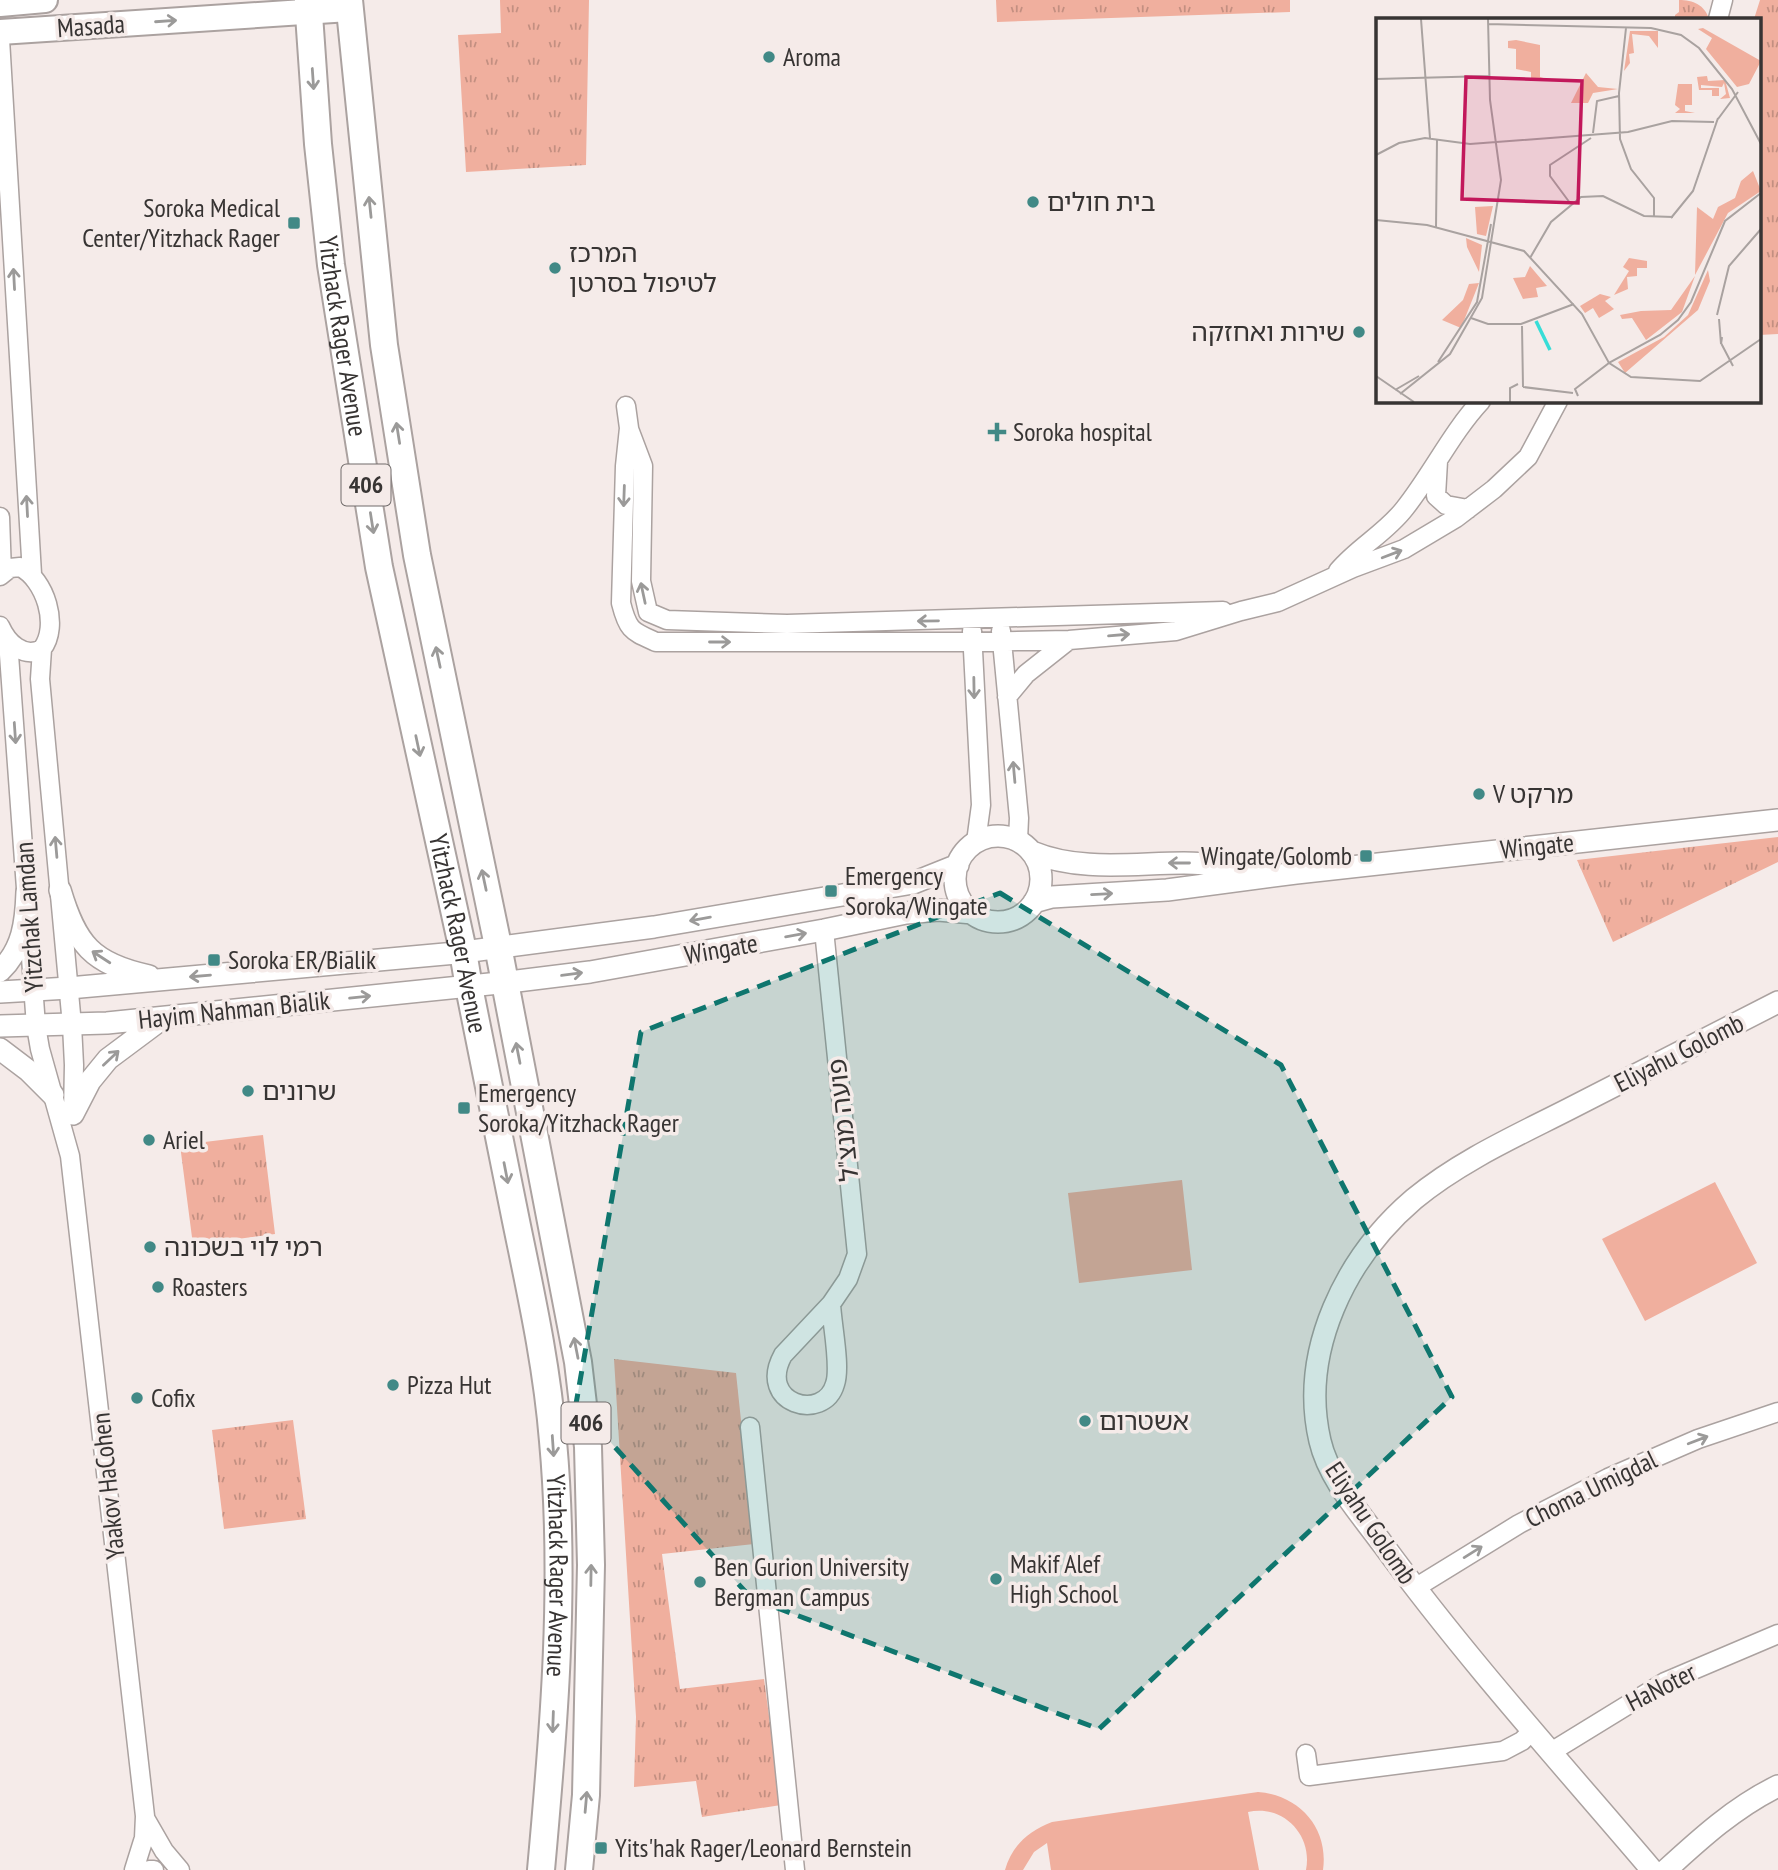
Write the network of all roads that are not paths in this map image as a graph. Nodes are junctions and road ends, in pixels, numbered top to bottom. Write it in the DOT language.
graph roads {
  1 [pos="45,0"];
  2 [pos="1723,0"];
  3 [pos="0,3"];
  4 [pos="349,4"];
  5 [pos="308,6"];
  6 [pos="1718,18"];
  7 [pos="0,32"];
  8 [pos="0,40"];
  9 [pos="1480,402"];
  10 [pos="1556,402"];
  11 [pos="626,406"];
  12 [pos="629,428"];
  13 [pos="1438,461"];
  14 [pos="1468,509"];
  15 [pos="0,517"];
  16 [pos="1,574"];
  17 [pos="32,574"];
  18 [pos="1330,581"];
  19 [pos="1241,611"];
  20 [pos="1000,619"];
  21 [pos="971,620"];
  22 [pos="4,633"];
  23 [pos="1069,640"];
  24 [pos="1002,641"];
  25 [pos="973,642"];
  26 [pos="42,649"];
  27 [pos="1007,697"];
  28 [pos="1778,820"];
  29 [pos="976,842"];
  30 [pos="1025,846"];
  31 [pos="958,865"];
  32 [pos="1296,873"];
  33 [pos="60,890"];
  34 [pos="27,892"];
  35 [pos="1034,902"];
  36 [pos="973,913"];
  37 [pos="824,930"];
  38 [pos="498,947"];
  39 [pos="464,952"];
  40 [pos="0,971"];
  41 [pos="165,979"];
  42 [pos="505,983"];
  43 [pos="468,986"];
  44 [pos="69,988"];
  45 [pos="34,989"];
  46 [pos="0,992"];
  47 [pos="1778,1002"];
  48 [pos="165,1017"];
  49 [pos="72,1025"];
  50 [pos="0,1026"];
  51 [pos="36,1026"];
  52 [pos="0,1049"];
  53 [pos="53,1095"];
  54 [pos="73,1114"];
  55 [pos="70,1156"];
  56 [pos="831,1304"];
  57 [pos="1778,1412"];
  58 [pos="750,1427"];
  59 [pos="1415,1588"];
  60 [pos="1778,1634"];
  61 [pos="1533,1730"];
  62 [pos="1551,1752"];
  63 [pos="1306,1754"];
  64 [pos="1778,1786"];
  65 [pos="145,1816"];
  66 [pos="134,1870"];
  67 [pos="180,1870"];
  68 [pos="541,1870"];
  69 [pos="579,1870"];
  70 [pos="796,1870"];
  71 [pos="1652,1870"];
  72 [pos="1666,1870"];
  1 -- 3 [label="main road, Masada"];
  2 -- 6 [label="street"];
  4 -- 5 [label="main road, Masada"];
  38 -- 4 [label="main road, Yitzhack Rager Avenue / 406, one-way"];
  7 -- 5 [label="main road, Masada, one-way"];
  5 -- 39 [label="main road, Yitzhack Rager Avenue / 406, one-way"];
  17 -- 8 [label="street, one-way"];
  9 -- 13 [label="street"];
  10 -- 14 [label="street"];
  11 -- 12 [label="street"];
  21 -- 12 [label="street, one-way"];
  12 -- 25 [label="street, one-way"];
  13 -- 14 [label="street"];
  13 -- 18 [label="street"];
  18 -- 14 [label="street, one-way"];
  15 -- 16 [label="street"];
  16 -- 17 [label="street"];
  17 -- 26 [label="street, Yitzchak Lamdan"];
  18 -- 19 [label="street"];
  19 -- 20 [label="street"];
  23 -- 19 [label="street, one-way"];
  20 -- 21 [label="street"];
  20 -- 24 [label="street"];
  21 -- 25 [label="street"];
  22 -- 26 [label="street"];
  22 -- 34 [label="street, Yitzchak Lamdan, one-way"];
  23 -- 24 [label="street"];
  23 -- 27 [label="street"];
  24 -- 25 [label="street"];
  24 -- 27 [label="street"];
  25 -- 29 [label="street, one-way"];
  33 -- 26 [label="street, Yitzchak Lamdan, one-way"];
  30 -- 27 [label="street, one-way"];
  28 -- 32 [label="street, Wingate"];
  29 -- 30 [label="street"];
  29 -- 31 [label="street"];
  32 -- 30 [label="street, Wingate, one-way"];
  30 -- 35 [label="street"];
  31 -- 36 [label="street"];
  31 -- 38 [label="street, Wingate, one-way"];
  35 -- 32 [label="street, Wingate, one-way"];
  41 -- 33 [label="street, one-way"];
  33 -- 44 [label="street, Yitzchak Lamdan"];
  34 -- 40 [label="street"];
  34 -- 45 [label="street, Yitzchak Lamdan"];
  35 -- 36 [label="street"];
  36 -- 37 [label="street, Wingate"];
  42 -- 37 [label="street, Wingate, one-way"];
  37 -- 56 [label="street, פועה מנצ\"ל"];
  38 -- 39 [label="street, Wingate"];
  38 -- 42 [label="main road, Yitzhack Rager Avenue / 406"];
  39 -- 41 [label="street, Hayim Nahman Bialik, one-way"];
  39 -- 43 [label="main road, Yitzhack Rager Avenue / 406"];
  41 -- 44 [label="street, Hayim Nahman Bialik"];
  42 -- 43 [label="street, Wingate"];
  69 -- 42 [label="main road, Yitzhack Rager Avenue / 406, one-way"];
  48 -- 43 [label="street, Hayim Nahman Bialik, one-way"];
  43 -- 68 [label="main road, Yitzhack Rager Avenue / 406, one-way"];
  44 -- 45 [label="street, Hayim Nahman Bialik"];
  44 -- 49 [label="street, Yitzchak Lamdan"];
  45 -- 46 [label="street, Hayim Nahman Bialik"];
  45 -- 51 [label="street, Yitzchak Lamdan"];
  47 -- 59 [label="street, Eliyahu Golomb"];
  48 -- 49 [label="street, Hayim Nahman Bialik"];
  54 -- 48 [label="street, one-way"];
  49 -- 51 [label="street, Hayim Nahman Bialik"];
  49 -- 54 [label="street, Yaakov HaCohen"];
  50 -- 51 [label="street, Hayim Nahman Bialik"];
  51 -- 53 [label="street, Yaakov HaCohen"];
  52 -- 53 [label="street"];
  53 -- 55 [label="street, Yaakov HaCohen"];
  54 -- 55 [label="street, Yaakov HaCohen"];
  55 -- 65 [label="street, Yaakov HaCohen"];
  56 -- 56 [label="street, פועה מנצ\"ל"];
  59 -- 57 [label="street, Choma Umigdal, one-way"];
  58 -- 70 [label="street"];
  59 -- 61 [label="street, Eliyahu Golomb"];
  60 -- 62 [label="street, HaNoter"];
  61 -- 62 [label="street, Eliyahu Golomb"];
  61 -- 63 [label="street"];
  62 -- 71 [label="street, Eliyahu Golomb"];
  64 -- 72 [label="street"];
  65 -- 66 [label="street, Yaakov HaCohen"];
  65 -- 67 [label="street, Yaakov HaCohen"];
}
